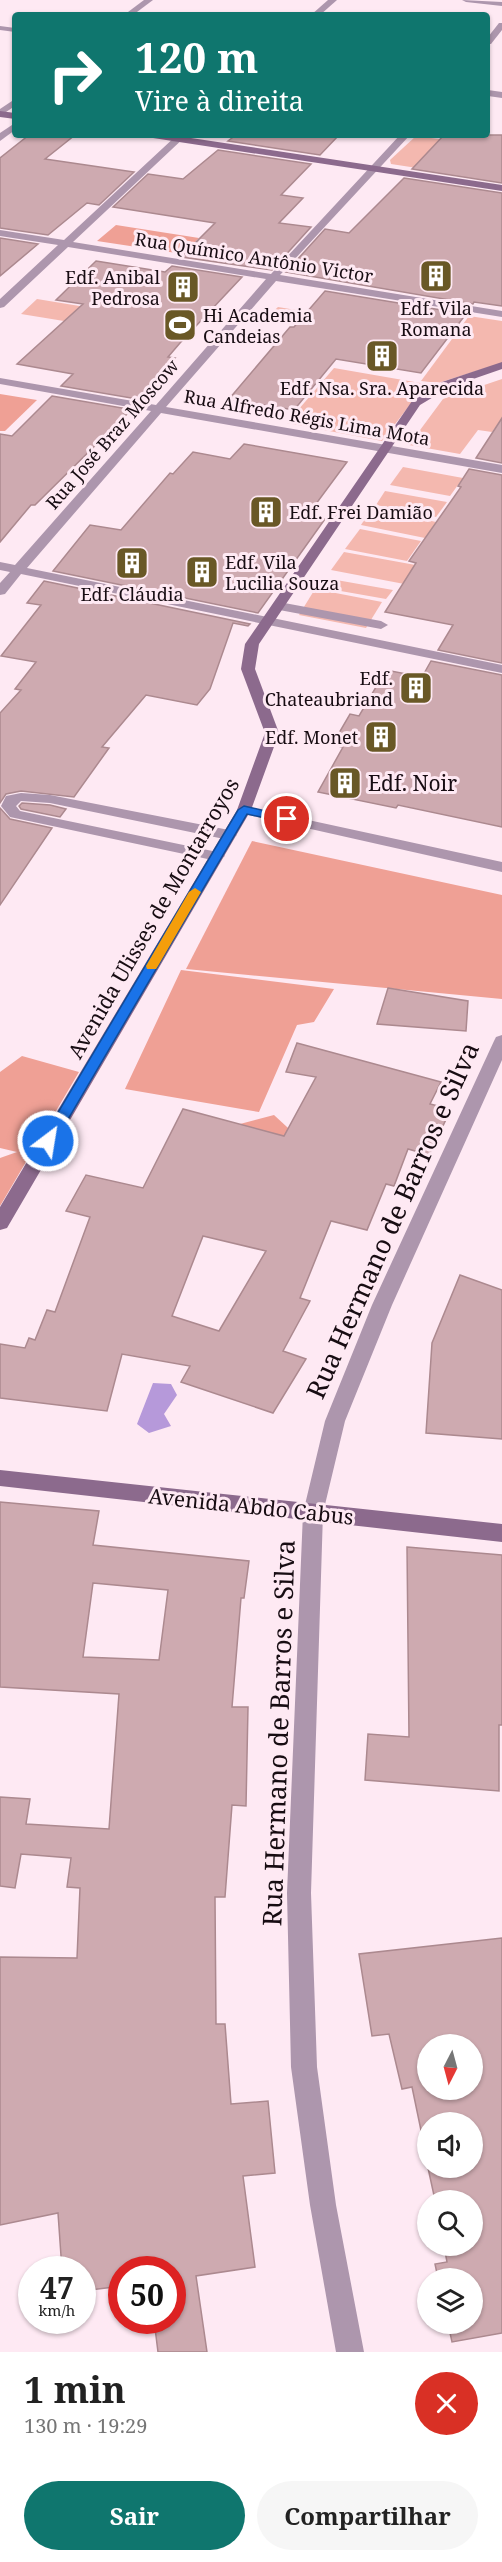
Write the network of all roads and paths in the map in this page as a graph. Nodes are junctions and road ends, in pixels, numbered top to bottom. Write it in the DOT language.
graph roads {
  1 [pos="149,0"];
  2 [pos="333,0"];
  3 [pos="466,0"];
  4 [pos="502,4"];
  5 [pos="132,12"];
  6 [pos="319,12"];
  7 [pos="502,25"];
  8 [pos="490,40"];
  9 [pos="12,104"];
  10 [pos="0,114"];
  11 [pos="12,128"];
  12 [pos="0,138"];
  13 [pos="180,138"];
  14 [pos="187,138"];
  15 [pos="402,138"];
  16 [pos="373,168"];
  17 [pos="502,188"];
  18 [pos="0,233"];
  19 [pos="68,244"];
  20 [pos="274,276"];
  21 [pos="0,304"];
  22 [pos="502,314"];
  23 [pos="502,365"];
  24 [pos="0,381"];
  25 [pos="158,409"];
  26 [pos="385,448"];
  27 [pos="502,469"];
  28 [pos="0,566"];
  29 [pos="18,570"];
  30 [pos="0,591"];
  31 [pos="279,606"];
  32 [pos="268,622"];
  33 [pos="381,625"];
  34 [pos="502,669"];
  35 [pos="244,810"];
  36 [pos="229,835"];
  37 [pos="216,856"];
  38 [pos="502,867"];
  39 [pos="502,1041"];
  40 [pos="0,1223"];
  41 [pos="0,1478"];
  42 [pos="313,1513"];
  43 [pos="502,1533"];
  44 [pos="350,2352"];
  1 -- 5 [label="street"];
  2 -- 6 [label="street"];
  3 -- 4 [label="street"];
  7 -- 8 [label="street"];
  9 -- 10 [label="street"];
  11 -- 12 [label="street"];
  13 -- 19 [label="street"];
  14 -- 16 [label="main road"];
  15 -- 16 [label="street, Rua José Braz Moscow"];
  16 -- 17 [label="main road"];
  16 -- 20 [label="street, Rua José Braz Moscow"];
  18 -- 19 [label="street, Rua Químico Antônio Victor"];
  19 -- 20 [label="street, Rua Químico Antônio Victor"];
  19 -- 21 [label="street"];
  20 -- 22 [label="street, Rua Químico Antônio Victor"];
  20 -- 25 [label="street, Rua José Braz Moscow"];
  23 -- 26 [label="main road, Avenida Ulisses de Montarroyos"];
  24 -- 25 [label="street, Rua Alfredo Régis Lima Mota"];
  25 -- 26 [label="street, Rua Alfredo Régis Lima Mota"];
  25 -- 29 [label="street, Rua José Braz Moscow"];
  26 -- 27 [label="street, Rua Alfredo Régis Lima Mota"];
  26 -- 31 [label="main road, Avenida Ulisses de Montarroyos"];
  28 -- 29 [label="street"];
  29 -- 30 [label="street, Rua José Braz Moscow"];
  29 -- 32 [label="street"];
  31 -- 32 [label="main road, Avenida Ulisses de Montarroyos"];
  31 -- 33 [label="street"];
  32 -- 34 [label="street"];
  32 -- 35 [label="main road, Avenida Ulisses de Montarroyos"];
  35 -- 36 [label="main road, Avenida Ulisses de Montarroyos"];
  35 -- 38 [label="street"];
  36 -- 37 [label="main road, Avenida Ulisses de Montarroyos"];
  36 -- 37 [label="street"];
  37 -- 40 [label="main road, Avenida Ulisses de Montarroyos"];
  39 -- 42 [label="street, Rua Hermano de Barros e Silva"];
  41 -- 42 [label="main road, Avenida Abdo Cabus"];
  42 -- 43 [label="main road, Avenida Abdo Cabus"];
  42 -- 44 [label="street, Rua Hermano de Barros e Silva"];
}
